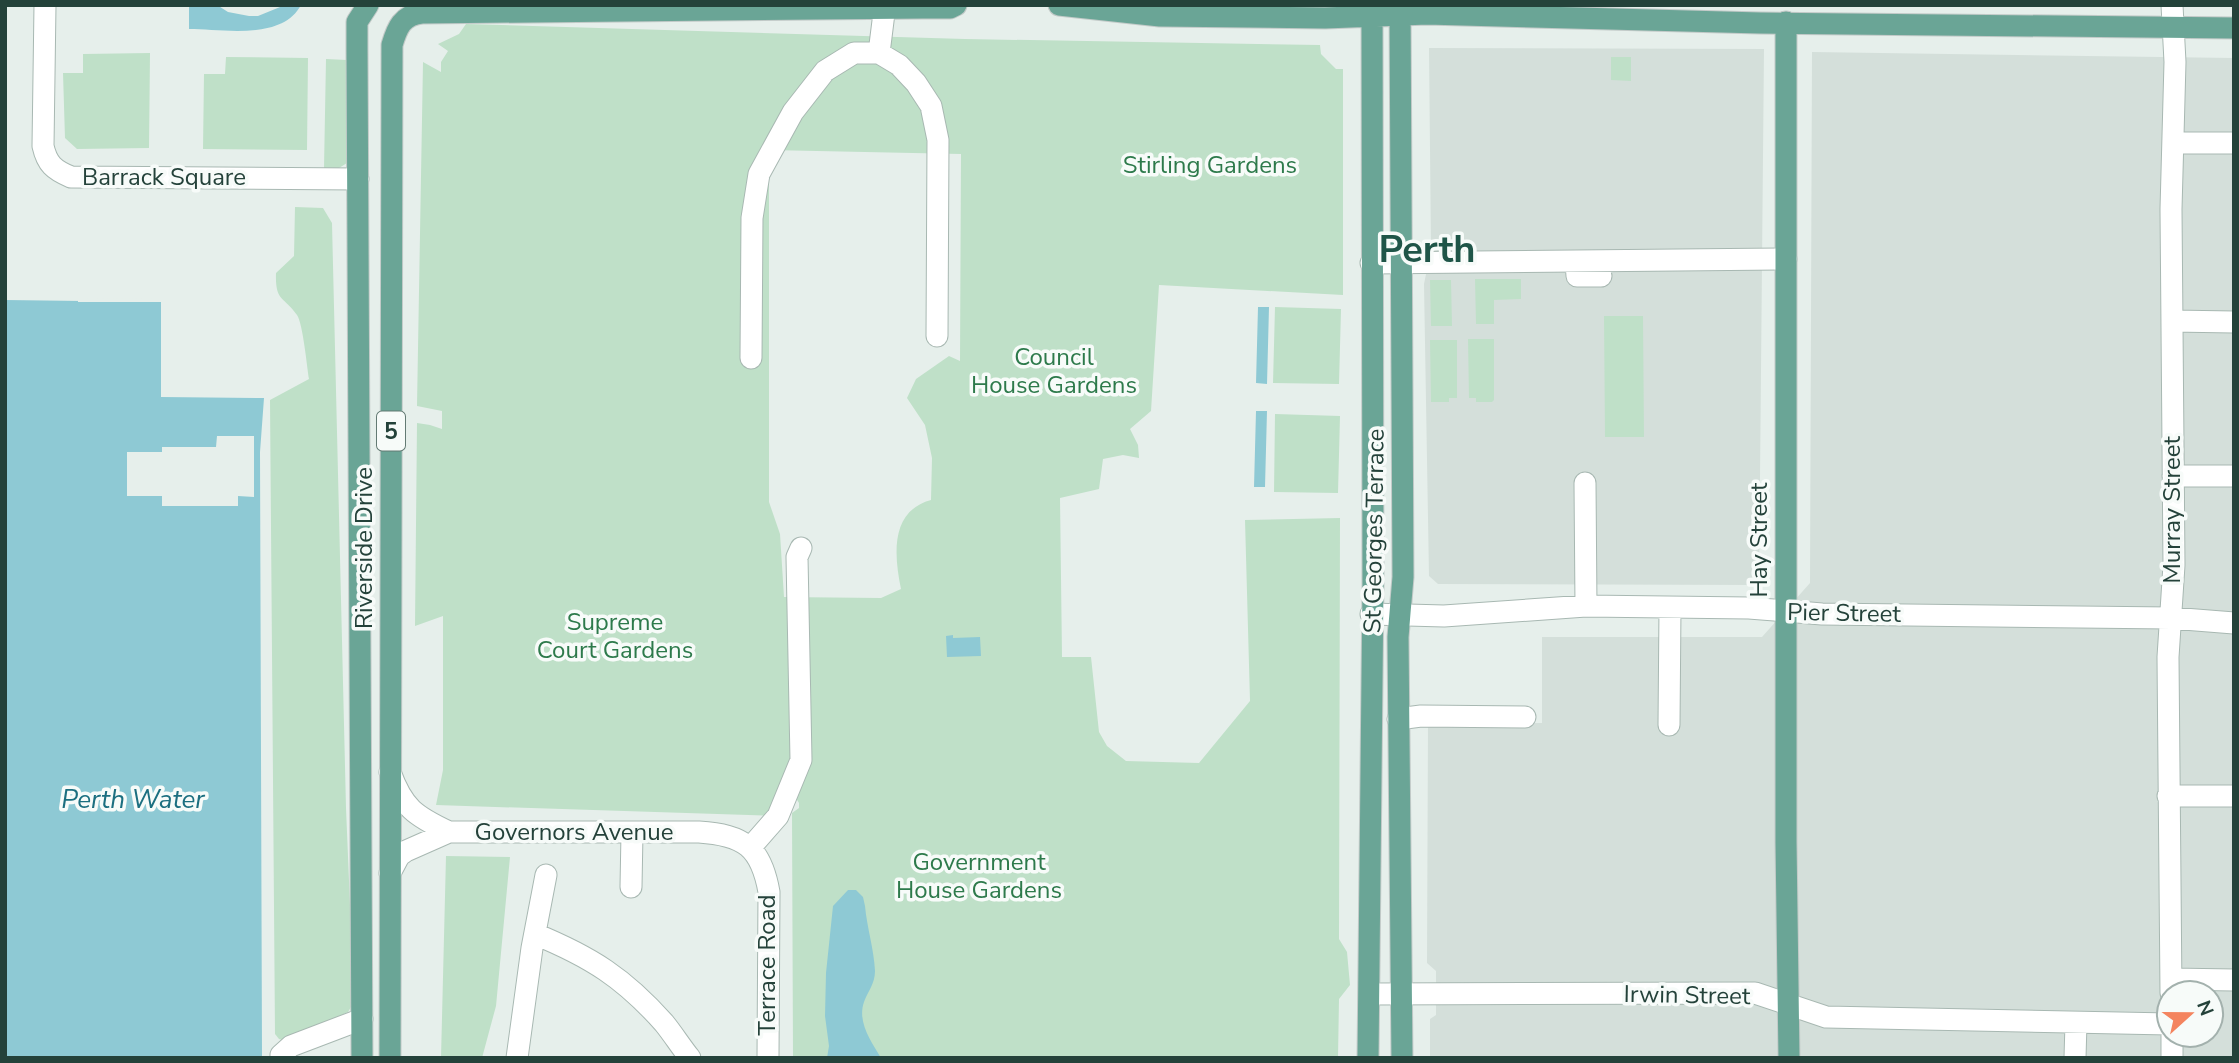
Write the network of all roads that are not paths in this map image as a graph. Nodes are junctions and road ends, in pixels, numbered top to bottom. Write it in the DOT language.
graph roads {
  1 [pos="45,5"];
  2 [pos="368,5"];
  3 [pos="1059,5"];
  4 [pos="2172,5"];
  5 [pos="885,6"];
  6 [pos="952,6"];
  7 [pos="922,7"];
  8 [pos="1400,10"];
  9 [pos="1160,11"];
  10 [pos="1372,11"];
  11 [pos="1786,14"];
  12 [pos="2174,27"];
  13 [pos="2234,28"];
  14 [pos="879,53"];
  15 [pos="2174,143"];
  16 [pos="2234,143"];
  17 [pos="391,147"];
  18 [pos="358,179"];
  19 [pos="1786,259"];
  20 [pos="1576,261"];
  21 [pos="1402,262"];
  22 [pos="1371,263"];
  23 [pos="1601,276"];
  24 [pos="2172,321"];
  25 [pos="2234,322"];
  26 [pos="937,336"];
  27 [pos="751,358"];
  28 [pos="2173,476"];
  29 [pos="2234,476"];
  30 [pos="1585,483"];
  31 [pos="800,548"];
  32 [pos="1586,606"];
  33 [pos="1670,608"];
  34 [pos="1785,612"];
  35 [pos="1371,614"];
  36 [pos="1400,614"];
  37 [pos="2171,618"];
  38 [pos="2234,623"];
  39 [pos="1525,716"];
  40 [pos="1398,719"];
  41 [pos="1669,726"];
  42 [pos="390,772"];
  43 [pos="2168,796"];
  44 [pos="2234,796"];
  45 [pos="449,832"];
  46 [pos="632,833"];
  47 [pos="750,848"];
  48 [pos="390,873"];
  49 [pos="546,875"];
  50 [pos="631,887"];
  51 [pos="535,934"];
  52 [pos="2171,979"];
  53 [pos="1370,994"];
  54 [pos="1402,994"];
  55 [pos="1787,1003"];
  56 [pos="362,1019"];
  57 [pos="2076,1023"];
  58 [pos="2155,1024"];
  59 [pos="281,1058"];
  60 [pos="362,1058"];
  61 [pos="390,1058"];
  62 [pos="517,1058"];
  63 [pos="690,1058"];
  64 [pos="768,1058"];
  65 [pos="1368,1058"];
  66 [pos="1402,1058"];
  67 [pos="1789,1058"];
  68 [pos="2076,1058"];
  1 -- 18 [label="street, Barrack Square"];
  2 -- 18 [label="main road, Riverside Drive / 5"];
  3 -- 9 [label="main road"];
  4 -- 12 [label="street, Murray Street"];
  5 -- 7 [label="main road, 5"];
  5 -- 14 [label="street"];
  5 -- 17 [label="main road, Riverside Drive / 5"];
  6 -- 7 [label="main road, 5"];
  8 -- 10 [label="main road"];
  8 -- 11 [label="main road"];
  8 -- 21 [label="main road, St Georges Terrace"];
  9 -- 10 [label="main road"];
  10 -- 22 [label="main road, St Georges Terrace"];
  11 -- 12 [label="main road"];
  11 -- 19 [label="main road, Hay Street"];
  12 -- 13 [label="main road"];
  12 -- 15 [label="street, Murray Street"];
  14 -- 26 [label="street"];
  14 -- 27 [label="street"];
  15 -- 16 [label="street"];
  15 -- 24 [label="street, Murray Street"];
  17 -- 18 [label="main road"];
  17 -- 42 [label="main road, Riverside Drive / 5"];
  18 -- 56 [label="main road, Riverside Drive / 5"];
  19 -- 20 [label="street"];
  19 -- 34 [label="main road, Hay Street"];
  20 -- 21 [label="street"];
  20 -- 23 [label="street"];
  21 -- 22 [label="street"];
  21 -- 36 [label="main road, St Georges Terrace"];
  22 -- 35 [label="main road, St Georges Terrace"];
  24 -- 25 [label="street"];
  24 -- 28 [label="street, Murray Street"];
  28 -- 29 [label="street"];
  28 -- 37 [label="street, Murray Street"];
  30 -- 32 [label="street"];
  31 -- 47 [label="street"];
  32 -- 33 [label="street, Pier Street"];
  32 -- 36 [label="street, Pier Street"];
  33 -- 34 [label="street, Pier Street"];
  33 -- 41 [label="street"];
  34 -- 37 [label="street, Pier Street"];
  34 -- 55 [label="main road, Hay Street"];
  35 -- 36 [label="street, Pier Street"];
  35 -- 53 [label="main road, St Georges Terrace"];
  36 -- 40 [label="main road, St Georges Terrace"];
  37 -- 38 [label="street, Pier Street"];
  37 -- 43 [label="street, Murray Street"];
  39 -- 40 [label="street"];
  40 -- 54 [label="main road, St Georges Terrace"];
  42 -- 45 [label="street, Governors Avenue"];
  42 -- 48 [label="main road, Riverside Drive / 5"];
  43 -- 44 [label="street"];
  43 -- 52 [label="street, Murray Street"];
  45 -- 46 [label="street, Governors Avenue"];
  45 -- 48 [label="street, Governors Avenue"];
  46 -- 47 [label="street, Governors Avenue"];
  46 -- 50 [label="street"];
  47 -- 64 [label="street, Terrace Road"];
  48 -- 61 [label="main road, Riverside Drive / 5"];
  49 -- 51 [label="street"];
  51 -- 62 [label="street"];
  51 -- 63 [label="street"];
  53 -- 54 [label="street, Irwin Street"];
  53 -- 65 [label="main road, St Georges Terrace"];
  54 -- 55 [label="street, Irwin Street"];
  54 -- 66 [label="main road, St Georges Terrace"];
  55 -- 57 [label="street, Irwin Street"];
  55 -- 67 [label="main road, Hay Street"];
  56 -- 59 [label="street"];
  56 -- 60 [label="main road, Riverside Drive / 5"];
  57 -- 58 [label="street, Irwin Street"];
  57 -- 68 [label="street"];
}
